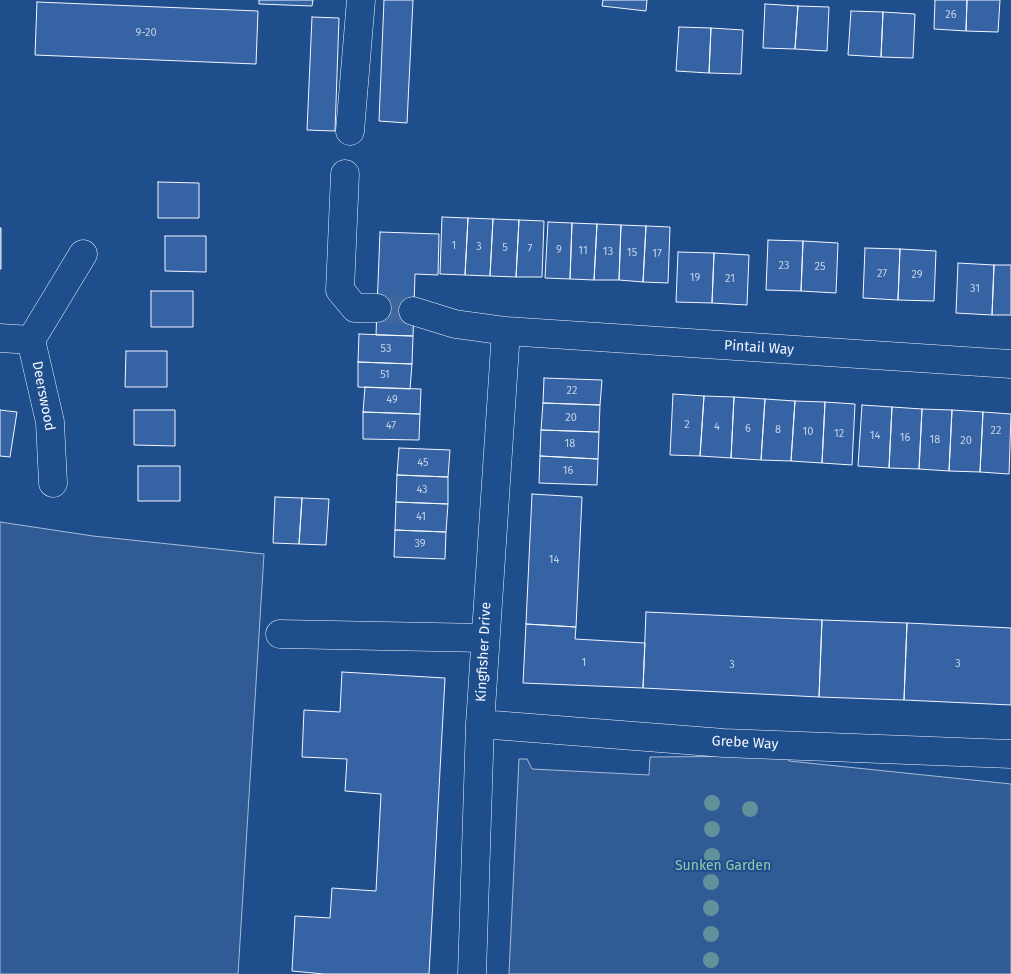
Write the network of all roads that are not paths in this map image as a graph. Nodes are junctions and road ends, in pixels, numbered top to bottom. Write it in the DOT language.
graph roads {
  1 [pos="360,0"];
  2 [pos="350,131"];
  3 [pos="345,174"];
  4 [pos="83,254"];
  5 [pos="377,308"];
  6 [pos="413,311"];
  7 [pos="506,331"];
  8 [pos="0,338"];
  9 [pos="31,340"];
  10 [pos="1011,364"];
  11 [pos="53,483"];
  12 [pos="280,634"];
  13 [pos="485,638"];
  14 [pos="480,724"];
  15 [pos="1011,754"];
  16 [pos="472,974"];
  1 -- 2 [label="street"];
  3 -- 5 [label="street"];
  4 -- 9 [label="street"];
  6 -- 7 [label="street, Pintail Way"];
  7 -- 10 [label="street, Pintail Way"];
  7 -- 13 [label="street, Kingfisher Drive"];
  8 -- 9 [label="street"];
  9 -- 11 [label="street, Deerswood"];
  12 -- 13 [label="street"];
  13 -- 14 [label="street, Kingfisher Drive"];
  14 -- 15 [label="street, Grebe Way"];
  14 -- 16 [label="street, Kingfisher Drive"];
}
